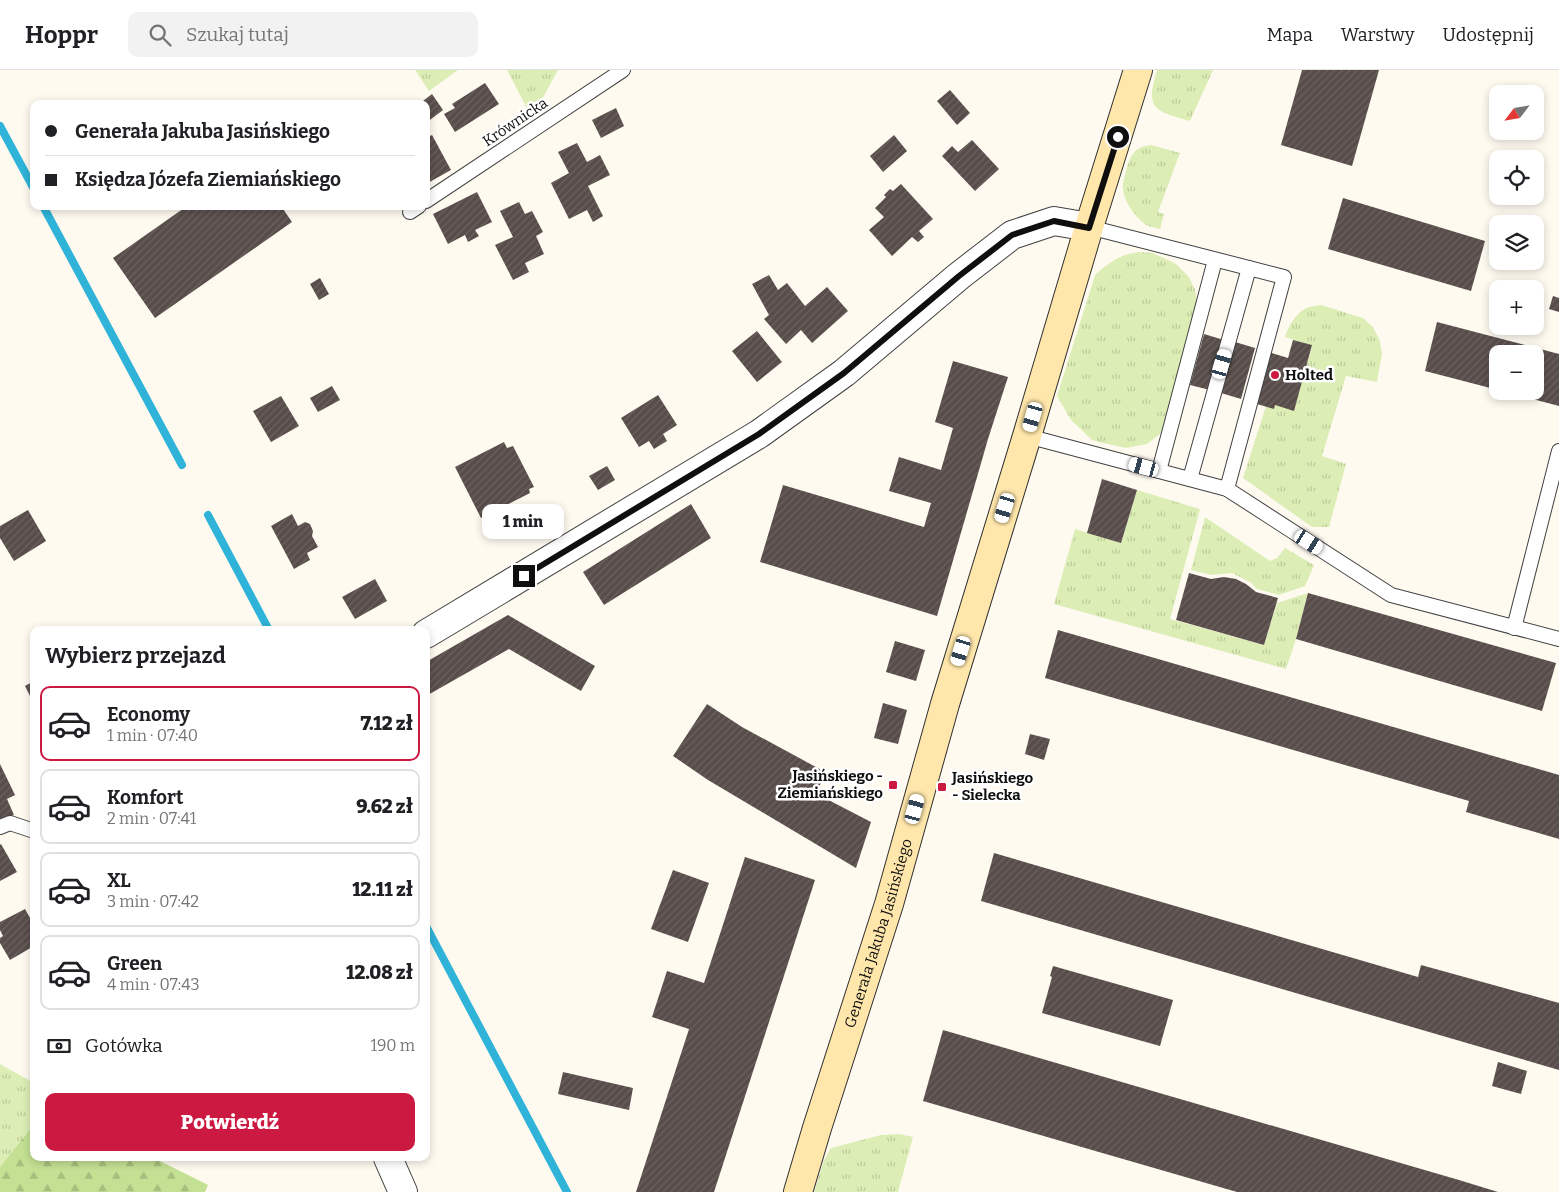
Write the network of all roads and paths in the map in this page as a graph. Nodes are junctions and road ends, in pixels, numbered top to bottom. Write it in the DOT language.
graph roads {
  1 [pos="623,70"];
  2 [pos="1138,70"];
  3 [pos="430,198"];
  4 [pos="1089,228"];
  5 [pos="1216,260"];
  6 [pos="1249,268"];
  7 [pos="1027,436"];
  8 [pos="1559,451"];
  9 [pos="1160,471"];
  10 [pos="1190,479"];
  11 [pos="1227,489"];
  12 [pos="1514,628"];
  13 [pos="430,632"];
  14 [pos="1559,640"];
  15 [pos="0,827"];
  16 [pos="30,830"];
  17 [pos="389,1161"];
  18 [pos="403,1192"];
  19 [pos="798,1192"];
  1 -- 3 [label="lane, Krównicka"];
  2 -- 4 [label="street, Generała Jakuba Jasińskiego"];
  4 -- 5 [label="lane"];
  4 -- 7 [label="street, Generała Jakuba Jasińskiego"];
  4 -- 13 [label="street"];
  5 -- 6 [label="lane"];
  5 -- 9 [label="lane"];
  6 -- 10 [label="lane"];
  6 -- 11 [label="lane"];
  7 -- 9 [label="lane"];
  7 -- 19 [label="street, Generała Jakuba Jasińskiego"];
  8 -- 12 [label="lane"];
  9 -- 10 [label="lane"];
  10 -- 11 [label="lane"];
  11 -- 12 [label="lane"];
  12 -- 14 [label="lane"];
  15 -- 16 [label="lane"];
  17 -- 18 [label="street"];
}
